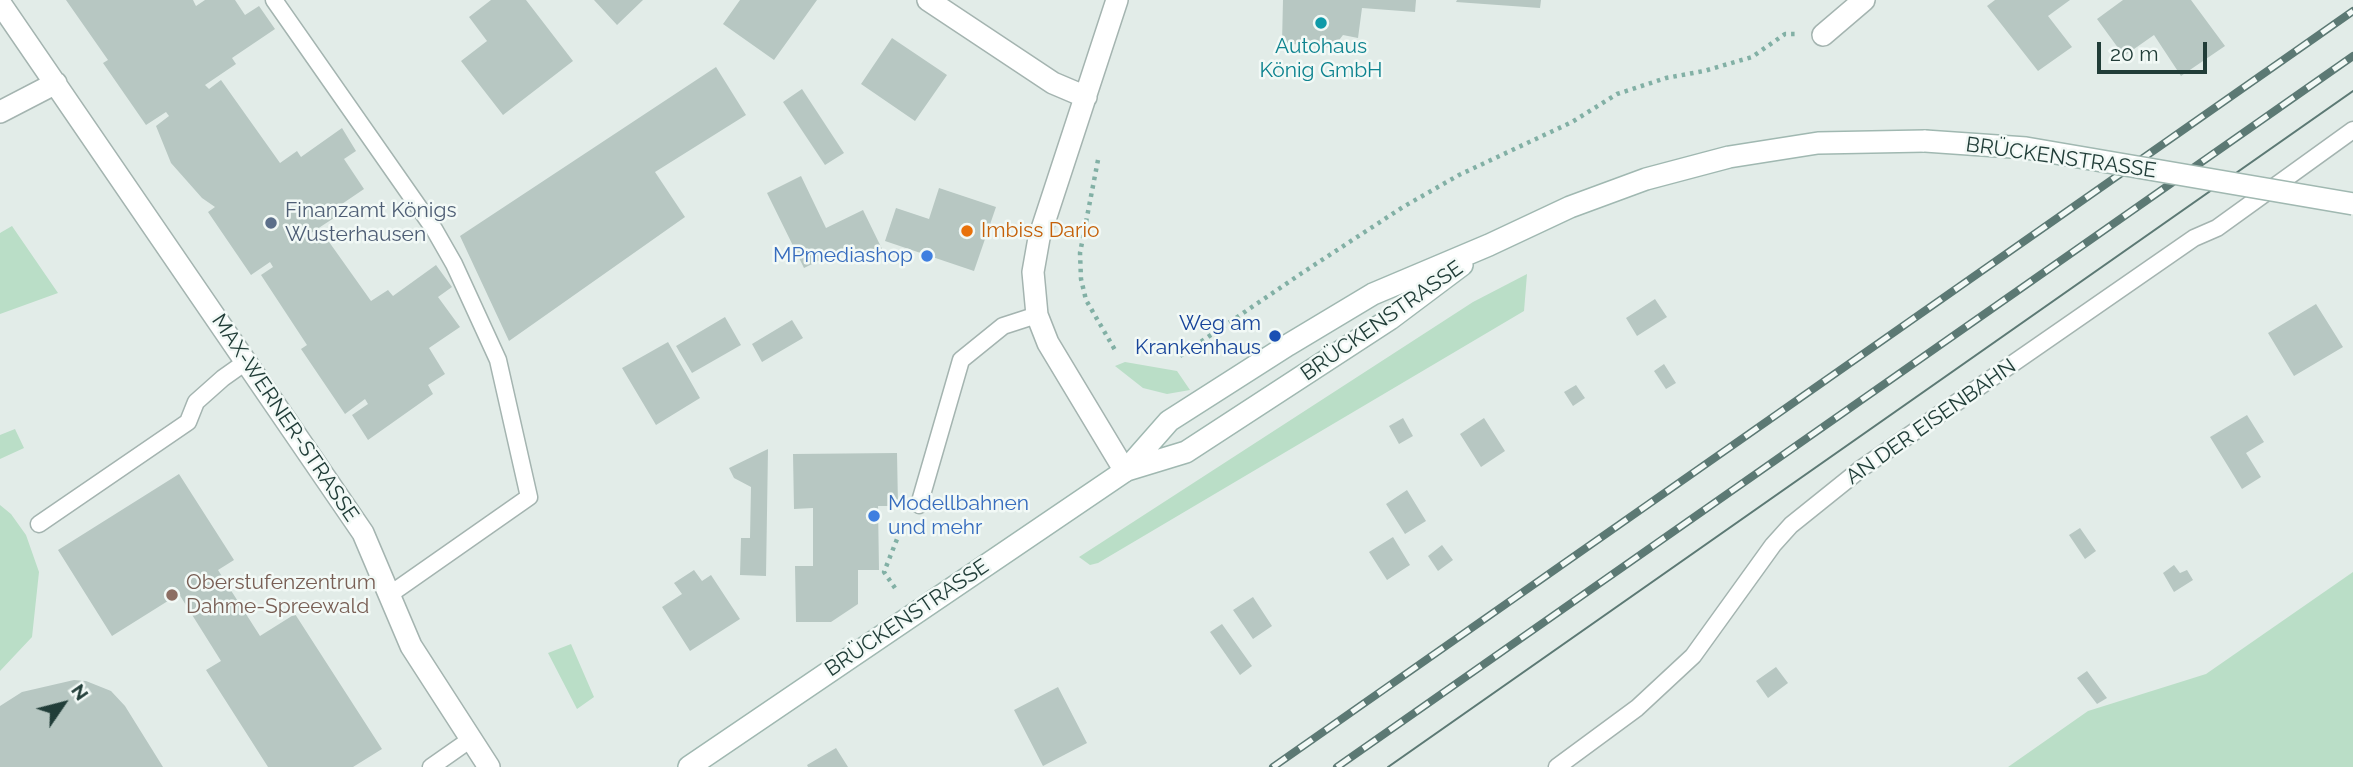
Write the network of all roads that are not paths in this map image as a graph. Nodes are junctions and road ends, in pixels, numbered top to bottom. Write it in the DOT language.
graph roads {
  1 [pos="274,0"];
  2 [pos="928,0"];
  3 [pos="1117,0"];
  4 [pos="1864,0"];
  5 [pos="0,3"];
  6 [pos="1823,35"];
  7 [pos="56,83"];
  8 [pos="1086,97"];
  9 [pos="0,112"];
  10 [pos="2353,130"];
  11 [pos="2353,204"];
  12 [pos="1489,245"];
  13 [pos="1037,315"];
  14 [pos="247,361"];
  15 [pos="1125,471"];
  16 [pos="919,505"];
  17 [pos="39,524"];
  18 [pos="389,595"];
  19 [pos="471,740"];
  20 [pos="431,767"];
  21 [pos="489,767"];
  22 [pos="689,767"];
  23 [pos="1557,767"];
  1 -- 18 [label="lane"];
  2 -- 8 [label="main road"];
  3 -- 8 [label="main road"];
  4 -- 6 [label="main road"];
  5 -- 7 [label="main road, MAX-WERNER-STRASSE"];
  7 -- 9 [label="main road"];
  7 -- 14 [label="main road, MAX-WERNER-STRASSE"];
  8 -- 13 [label="main road"];
  10 -- 23 [label="lane, AN DER EISENBAHN"];
  11 -- 12 [label="main road, BRÜCKENSTRASSE, bridge"];
  12 -- 15 [label="main road, BRÜCKENSTRASSE"];
  12 -- 15 [label="main road, BRÜCKENSTRASSE"];
  13 -- 15 [label="main road"];
  13 -- 16 [label="lane"];
  14 -- 17 [label="lane"];
  14 -- 18 [label="main road, MAX-WERNER-STRASSE"];
  15 -- 22 [label="main road, BRÜCKENSTRASSE"];
  18 -- 19 [label="main road, MAX-WERNER-STRASSE"];
  19 -- 20 [label="lane"];
  19 -- 21 [label="main road, MAX-WERNER-STRASSE"];
}
